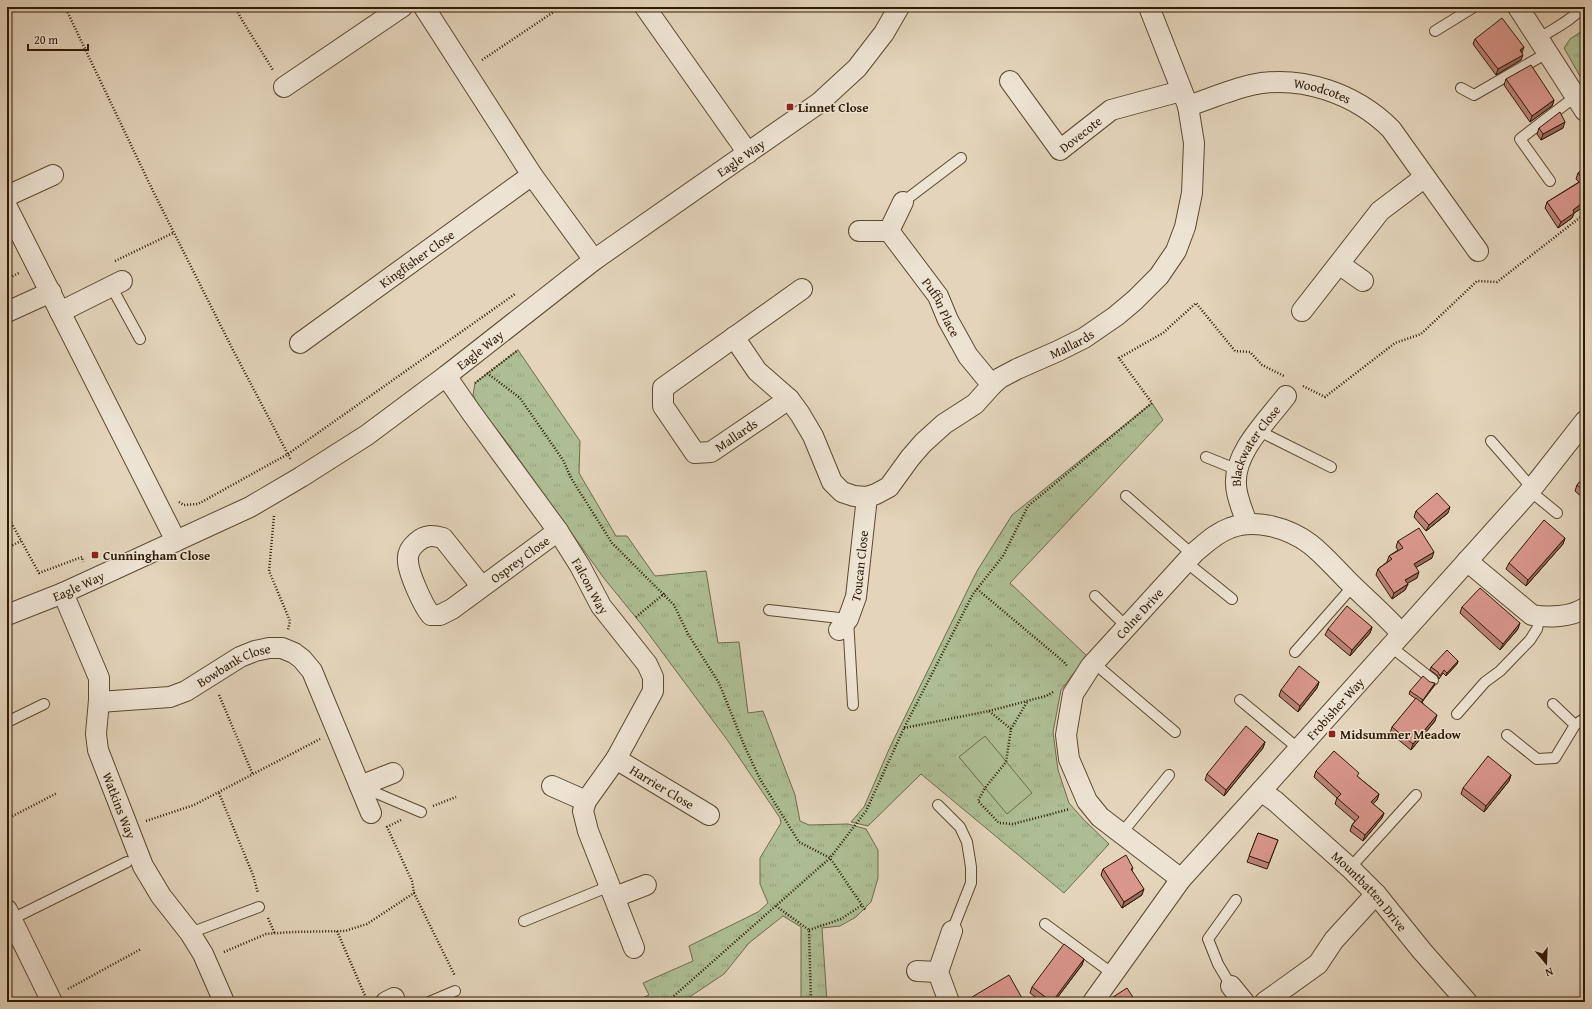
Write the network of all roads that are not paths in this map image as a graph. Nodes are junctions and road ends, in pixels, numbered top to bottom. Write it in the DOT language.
graph roads {
  1 [pos="402,7"];
  2 [pos="424,7"];
  3 [pos="645,7"];
  4 [pos="899,7"];
  5 [pos="1149,7"];
  6 [pos="1474,7"];
  7 [pos="1518,7"];
  8 [pos="1583,7"];
  9 [pos="1435,31"];
  10 [pos="1543,46"];
  11 [pos="1010,81"];
  12 [pos="284,87"];
  13 [pos="1460,88"];
  14 [pos="1184,99"];
  15 [pos="1580,104"];
  16 [pos="748,153"];
  17 [pos="961,158"];
  18 [pos="53,175"];
  19 [pos="532,175"];
  20 [pos="1426,177"];
  21 [pos="1550,181"];
  22 [pos="7,196"];
  23 [pos="903,202"];
  24 [pos="7,207"];
  25 [pos="859,231"];
  26 [pos="888,231"];
  27 [pos="1478,251"];
  28 [pos="594,260"];
  29 [pos="1339,264"];
  30 [pos="1363,281"];
  31 [pos="116,284"];
  32 [pos="802,288"];
  33 [pos="51,292"];
  34 [pos="7,312"];
  35 [pos="60,312"];
  36 [pos="1302,312"];
  37 [pos="734,337"];
  38 [pos="140,339"];
  39 [pos="300,343"];
  40 [pos="446,376"];
  41 [pos="992,384"];
  42 [pos="1291,386"];
  43 [pos="789,399"];
  44 [pos="1585,421"];
  45 [pos="1259,431"];
  46 [pos="1491,441"];
  47 [pos="1206,457"];
  48 [pos="1331,467"];
  49 [pos="1238,470"];
  50 [pos="1531,490"];
  51 [pos="1126,496"];
  52 [pos="866,497"];
  53 [pos="1557,514"];
  54 [pos="1247,523"];
  55 [pos="558,531"];
  56 [pos="176,541"];
  57 [pos="1189,558"];
  58 [pos="1467,561"];
  59 [pos="1353,586"];
  60 [pos="482,587"];
  61 [pos="63,593"];
  62 [pos="1095,596"];
  63 [pos="1232,599"];
  64 [pos="1585,608"];
  65 [pos="769,610"];
  66 [pos="7,615"];
  67 [pos="1540,616"];
  68 [pos="843,624"];
  69 [pos="1127,627"];
  70 [pos="1396,640"];
  71 [pos="1295,652"];
  72 [pos="1094,662"];
  73 [pos="1433,680"];
  74 [pos="1240,700"];
  75 [pos="99,702"];
  76 [pos="44,704"];
  77 [pos="1553,704"];
  78 [pos="853,705"];
  79 [pos="1457,714"];
  80 [pos="1585,718"];
  81 [pos="7,722"];
  82 [pos="1575,725"];
  83 [pos="1175,732"];
  84 [pos="1507,735"];
  85 [pos="1299,749"];
  86 [pos="616,759"];
  87 [pos="393,773"];
  88 [pos="1169,775"];
  89 [pos="360,786"];
  90 [pos="552,786"];
  91 [pos="1261,791"];
  92 [pos="1416,796"];
  93 [pos="586,801"];
  94 [pos="938,805"];
  95 [pos="421,812"];
  96 [pos="371,813"];
  97 [pos="709,815"];
  98 [pos="1121,834"];
  99 [pos="127,862"];
  100 [pos="1350,868"];
  101 [pos="1181,878"];
  102 [pos="646,885"];
  103 [pos="613,892"];
  104 [pos="1376,894"];
  105 [pos="1236,900"];
  106 [pos="261,906"];
  107 [pos="9,914"];
  108 [pos="524,921"];
  109 [pos="1045,924"];
  110 [pos="952,930"];
  111 [pos="190,933"];
  112 [pos="634,948"];
  113 [pos="917,971"];
  114 [pos="938,972"];
  115 [pos="1113,974"];
  116 [pos="456,986"];
  117 [pos="1231,986"];
  118 [pos="51,1000"];
  119 [pos="224,1002"];
  120 [pos="429,1002"];
  121 [pos="949,1002"];
  122 [pos="1094,1002"];
  123 [pos="1244,1002"];
  124 [pos="1265,1002"];
  125 [pos="1467,1002"];
  1 -- 12 [label="street"];
  2 -- 19 [label="street"];
  3 -- 16 [label="street"];
  4 -- 16 [label="street, Eagle Way"];
  5 -- 14 [label="street, Mallards"];
  6 -- 9 [label="lane"];
  7 -- 10 [label="street"];
  8 -- 10 [label="lane"];
  10 -- 13 [label="lane"];
  10 -- 15 [label="street"];
  11 -- 14 [label="street, Dovecote"];
  14 -- 20 [label="street, Woodcotes"];
  14 -- 41 [label="street, Mallards"];
  15 -- 21 [label="lane"];
  16 -- 28 [label="street, Eagle Way"];
  17 -- 23 [label="lane"];
  18 -- 22 [label="street"];
  19 -- 28 [label="street"];
  19 -- 39 [label="street, Kingfisher Close"];
  20 -- 27 [label="street, Woodcotes"];
  20 -- 29 [label="street"];
  23 -- 26 [label="street"];
  24 -- 33 [label="street"];
  25 -- 26 [label="street"];
  26 -- 41 [label="street, Puffin Place"];
  28 -- 40 [label="street, Eagle Way"];
  29 -- 30 [label="street"];
  29 -- 36 [label="street"];
  31 -- 35 [label="street"];
  31 -- 38 [label="lane"];
  32 -- 37 [label="street, Mallards"];
  33 -- 34 [label="street"];
  33 -- 35 [label="street"];
  35 -- 56 [label="street"];
  37 -- 43 [label="street"];
  37 -- 43 [label="street, Mallards"];
  40 -- 55 [label="street, Falcon Way"];
  40 -- 56 [label="street, Eagle Way"];
  41 -- 52 [label="street, Mallards"];
  42 -- 45 [label="street, Blackwater Close"];
  43 -- 52 [label="street"];
  44 -- 50 [label="street, Frobisher Way"];
  45 -- 48 [label="lane"];
  45 -- 49 [label="street, Blackwater Close"];
  46 -- 50 [label="lane"];
  47 -- 49 [label="lane"];
  49 -- 54 [label="street, Blackwater Close"];
  50 -- 53 [label="lane"];
  50 -- 58 [label="street, Frobisher Way"];
  51 -- 57 [label="lane"];
  52 -- 68 [label="street, Toucan Close"];
  54 -- 57 [label="street, Colne Drive"];
  54 -- 59 [label="street, Colne Drive"];
  55 -- 60 [label="street, Osprey Close"];
  55 -- 86 [label="street, Falcon Way"];
  56 -- 61 [label="street, Eagle Way"];
  57 -- 63 [label="lane"];
  57 -- 69 [label="street, Colne Drive"];
  58 -- 67 [label="street"];
  58 -- 70 [label="street, Frobisher Way"];
  59 -- 70 [label="street, Colne Drive"];
  59 -- 71 [label="lane"];
  61 -- 66 [label="street, Eagle Way"];
  61 -- 75 [label="street, Watkins Way"];
  62 -- 69 [label="lane"];
  64 -- 67 [label="street"];
  65 -- 68 [label="lane"];
  67 -- 79 [label="lane"];
  68 -- 78 [label="lane"];
  69 -- 72 [label="street, Colne Drive"];
  70 -- 73 [label="lane"];
  70 -- 85 [label="street, Frobisher Way"];
  72 -- 83 [label="lane"];
  72 -- 98 [label="street, Colne Drive"];
  74 -- 85 [label="lane"];
  75 -- 89 [label="street, Bowbank Close"];
  75 -- 111 [label="street, Watkins Way"];
  76 -- 81 [label="lane"];
  77 -- 82 [label="lane"];
  80 -- 82 [label="lane"];
  82 -- 84 [label="lane"];
  85 -- 91 [label="street, Frobisher Way"];
  86 -- 93 [label="street, Falcon Way"];
  86 -- 97 [label="street, Harrier Close"];
  87 -- 89 [label="street"];
  88 -- 98 [label="lane"];
  89 -- 95 [label="lane"];
  89 -- 96 [label="street, Bowbank Close"];
  90 -- 93 [label="street"];
  91 -- 100 [label="street, Mountbatten Drive"];
  91 -- 101 [label="street, Frobisher Way"];
  92 -- 100 [label="lane"];
  93 -- 103 [label="street"];
  94 -- 110 [label="lane"];
  98 -- 101 [label="street, Colne Drive"];
  99 -- 107 [label="lane"];
  100 -- 104 [label="street, Mountbatten Drive"];
  101 -- 115 [label="street, Frobisher Way"];
  102 -- 103 [label="street"];
  103 -- 108 [label="lane"];
  103 -- 112 [label="street"];
  104 -- 124 [label="street"];
  104 -- 125 [label="street, Mountbatten Drive"];
  105 -- 117 [label="lane"];
  106 -- 111 [label="lane"];
  107 -- 118 [label="street"];
  109 -- 115 [label="lane"];
  110 -- 114 [label="street"];
  111 -- 119 [label="street, Watkins Way"];
  113 -- 114 [label="street"];
  114 -- 121 [label="street"];
  115 -- 122 [label="street, Frobisher Way"];
  116 -- 120 [label="lane"];
  117 -- 123 [label="street"];
}
